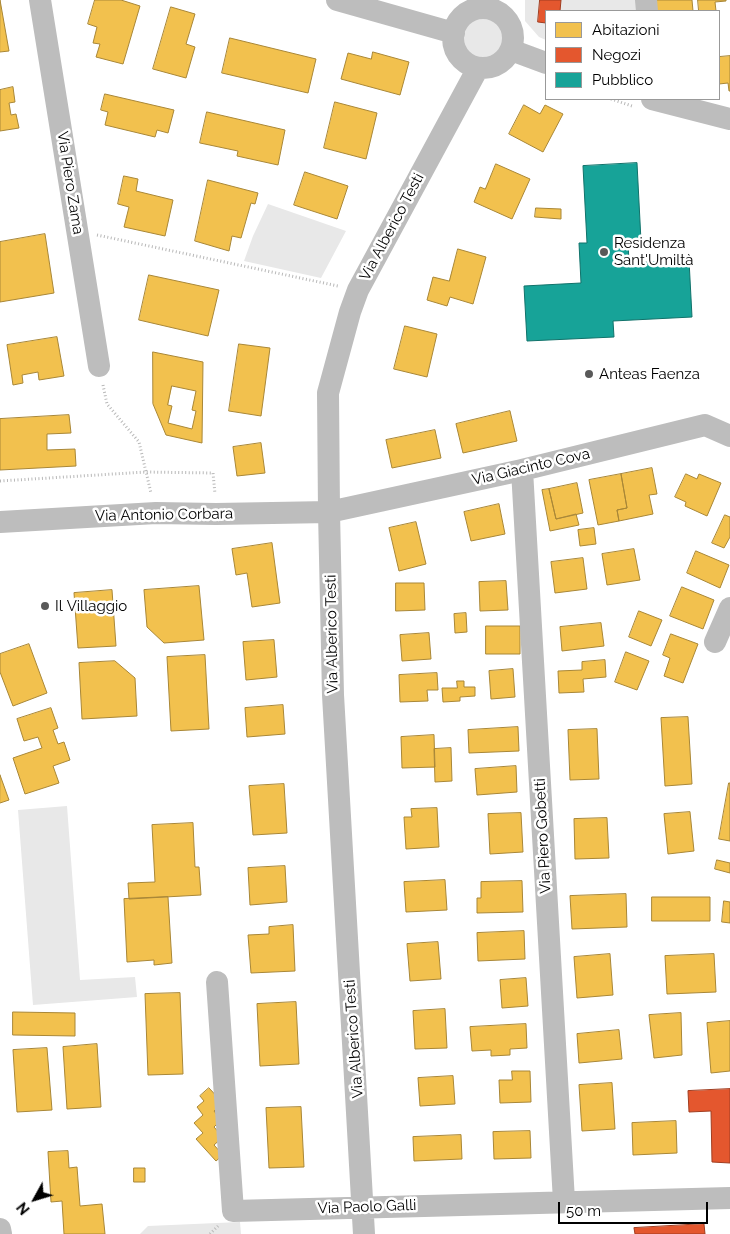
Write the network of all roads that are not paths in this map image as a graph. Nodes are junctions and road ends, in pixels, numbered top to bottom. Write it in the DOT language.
graph roads {
  1 [pos="40,0"];
  2 [pos="336,0"];
  3 [pos="486,4"];
  4 [pos="454,33"];
  5 [pos="511,50"];
  6 [pos="545,62"];
  7 [pos="478,68"];
  8 [pos="657,100"];
  9 [pos="730,118"];
  10 [pos="99,366"];
  11 [pos="730,436"];
  12 [pos="522,470"];
  13 [pos="329,512"];
  14 [pos="0,522"];
  15 [pos="730,608"];
  16 [pos="715,642"];
  17 [pos="217,982"];
  18 [pos="730,1198"];
  19 [pos="564,1201"];
  20 [pos="364,1207"];
  21 [pos="0,1229"];
  22 [pos="1,1234"];
  23 [pos="364,1234"];
  1 -- 10 [label="street, Via Piero Zama"];
  2 -- 4 [label="street"];
  3 -- 4 [label="street"];
  3 -- 5 [label="street"];
  4 -- 7 [label="street"];
  5 -- 6 [label="street"];
  5 -- 7 [label="street"];
  7 -- 13 [label="street, Via Alberico Testi"];
  8 -- 9 [label="street"];
  11 -- 12 [label="street, Via Giacinto Cova"];
  12 -- 13 [label="street, Via Giacinto Cova"];
  12 -- 19 [label="street, Via Piero Gobetti"];
  13 -- 14 [label="street, Via Antonio Corbara"];
  13 -- 20 [label="street, Via Alberico Testi"];
  15 -- 16 [label="street"];
  17 -- 20 [label="street, Via Paolo Galli"];
  18 -- 19 [label="street, Via Paolo Galli"];
  19 -- 20 [label="street, Via Paolo Galli"];
  20 -- 23 [label="street, Via Alberico Testi"];
  21 -- 22 [label="street"];
}
